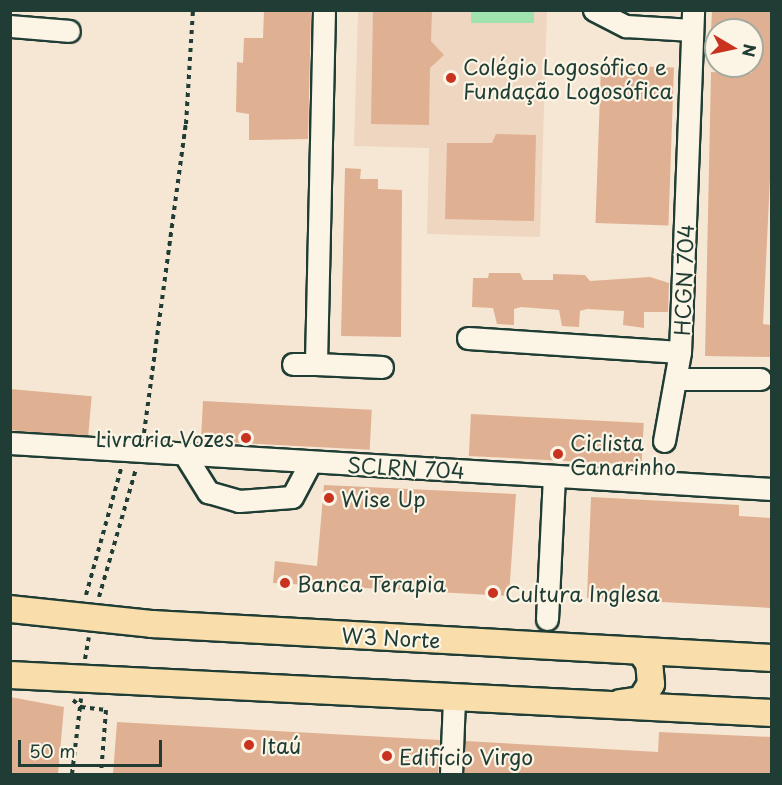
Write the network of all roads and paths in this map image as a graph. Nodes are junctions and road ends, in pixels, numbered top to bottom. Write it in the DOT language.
graph roads {
  1 [pos="193,10"];
  2 [pos="324,10"];
  3 [pos="594,10"];
  4 [pos="692,20"];
  5 [pos="10,26"];
  6 [pos="69,31"];
  7 [pos="468,338"];
  8 [pos="680,352"];
  9 [pos="293,364"];
  10 [pos="316,364"];
  11 [pos="382,367"];
  12 [pos="760,379"];
  13 [pos="679,380"];
  14 [pos="664,441"];
  15 [pos="10,443"];
  16 [pos="134,452"];
  17 [pos="184,455"];
  18 [pos="311,462"];
  19 [pos="554,476"];
  20 [pos="771,489"];
  21 [pos="10,609"];
  22 [pos="86,616"];
  23 [pos="547,620"];
  24 [pos="641,652"];
  25 [pos="771,658"];
  26 [pos="10,675"];
  27 [pos="48,677"];
  28 [pos="81,678"];
  29 [pos="454,698"];
  30 [pos="578,705"];
  31 [pos="81,707"];
  32 [pos="771,712"];
  33 [pos="72,774"];
  34 [pos="101,774"];
  35 [pos="452,774"];
  1 -- 16 [label="path"];
  2 -- 10 [label="street"];
  3 -- 4 [label="street, HCGN 704"];
  4 -- 8 [label="street, HCGN 704"];
  5 -- 6 [label="street"];
  7 -- 8 [label="street, HCGN 704"];
  8 -- 13 [label="street"];
  9 -- 10 [label="street"];
  10 -- 11 [label="street"];
  12 -- 13 [label="street"];
  13 -- 14 [label="street"];
  15 -- 16 [label="street, SCLRN 704"];
  16 -- 17 [label="street, SCLRN 704"];
  16 -- 22 [label="path"];
  16 -- 22 [label="path"];
  17 -- 18 [label="street, SCLRN 704"];
  17 -- 18 [label="street"];
  18 -- 19 [label="street, SCLRN 704"];
  19 -- 20 [label="street, SCLRN 704"];
  19 -- 23 [label="street"];
  21 -- 22 [label="main road, W3 Norte"];
  22 -- 24 [label="main road, W3 Norte"];
  22 -- 28 [label="path"];
  24 -- 25 [label="main road, W3 Norte"];
  24 -- 30 [label="main road"];
  26 -- 27 [label="main road"];
  27 -- 28 [label="main road"];
  27 -- 31 [label="path"];
  28 -- 29 [label="main road"];
  28 -- 31 [label="path"];
  29 -- 30 [label="main road"];
  29 -- 35 [label="street"];
  30 -- 32 [label="main road"];
  31 -- 33 [label="path"];
  31 -- 34 [label="path"];
}
